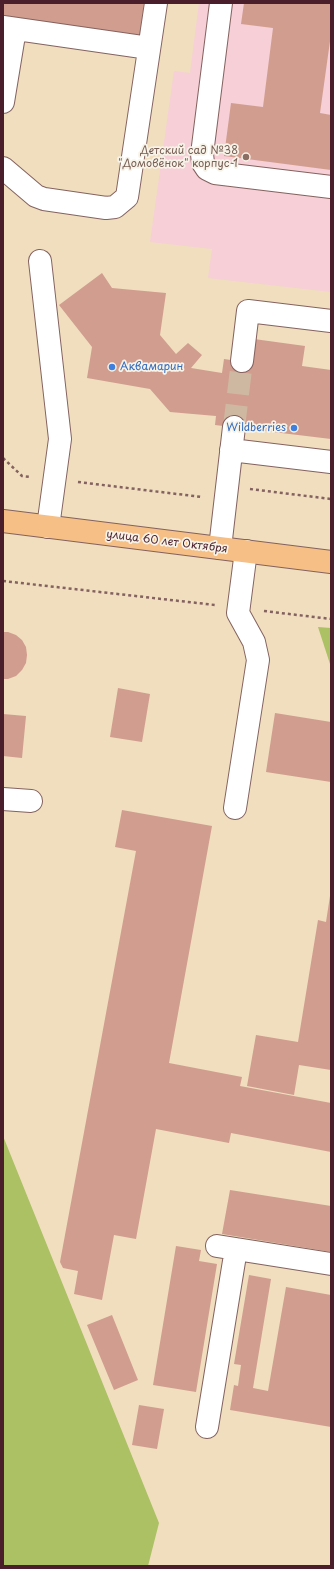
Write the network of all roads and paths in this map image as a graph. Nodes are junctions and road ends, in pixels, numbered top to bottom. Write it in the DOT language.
graph roads {
  1 [pos="156,3"];
  2 [pos="221,3"];
  3 [pos="9,28"];
  4 [pos="149,48"];
  5 [pos="3,102"];
  6 [pos="3,168"];
  7 [pos="331,187"];
  8 [pos="40,260"];
  9 [pos="331,321"];
  10 [pos="242,361"];
  11 [pos="234,427"];
  12 [pos="231,450"];
  13 [pos="3,458"];
  14 [pos="331,462"];
  15 [pos="55,480"];
  16 [pos="226,494"];
  17 [pos="331,499"];
  18 [pos="3,521"];
  19 [pos="48,527"];
  20 [pos="220,548"];
  21 [pos="246,551"];
  22 [pos="331,562"];
  23 [pos="3,581"];
  24 [pos="239,608"];
  25 [pos="331,619"];
  26 [pos="3,799"];
  27 [pos="31,801"];
  28 [pos="235,808"];
  29 [pos="331,1264"];
  30 [pos="207,1427"];
  1 -- 4 [label="lane"];
  2 -- 7 [label="lane"];
  3 -- 4 [label="lane"];
  3 -- 5 [label="lane"];
  4 -- 6 [label="lane"];
  8 -- 15 [label="lane"];
  9 -- 10 [label="lane"];
  11 -- 12 [label="lane"];
  12 -- 14 [label="lane"];
  12 -- 16 [label="lane"];
  13 -- 15 [label="path"];
  15 -- 16 [label="path"];
  15 -- 19 [label="lane"];
  16 -- 17 [label="path"];
  16 -- 20 [label="lane"];
  18 -- 19 [label="main road, улица 60 лет Октября"];
  19 -- 20 [label="main road, улица 60 лет Октября"];
  20 -- 21 [label="main road, улица 60 лет Октября"];
  21 -- 22 [label="main road, улица 60 лет Октября"];
  21 -- 24 [label="lane"];
  23 -- 24 [label="path"];
  24 -- 25 [label="path"];
  24 -- 28 [label="lane"];
  26 -- 27 [label="lane"];
  29 -- 30 [label="lane"];
}
